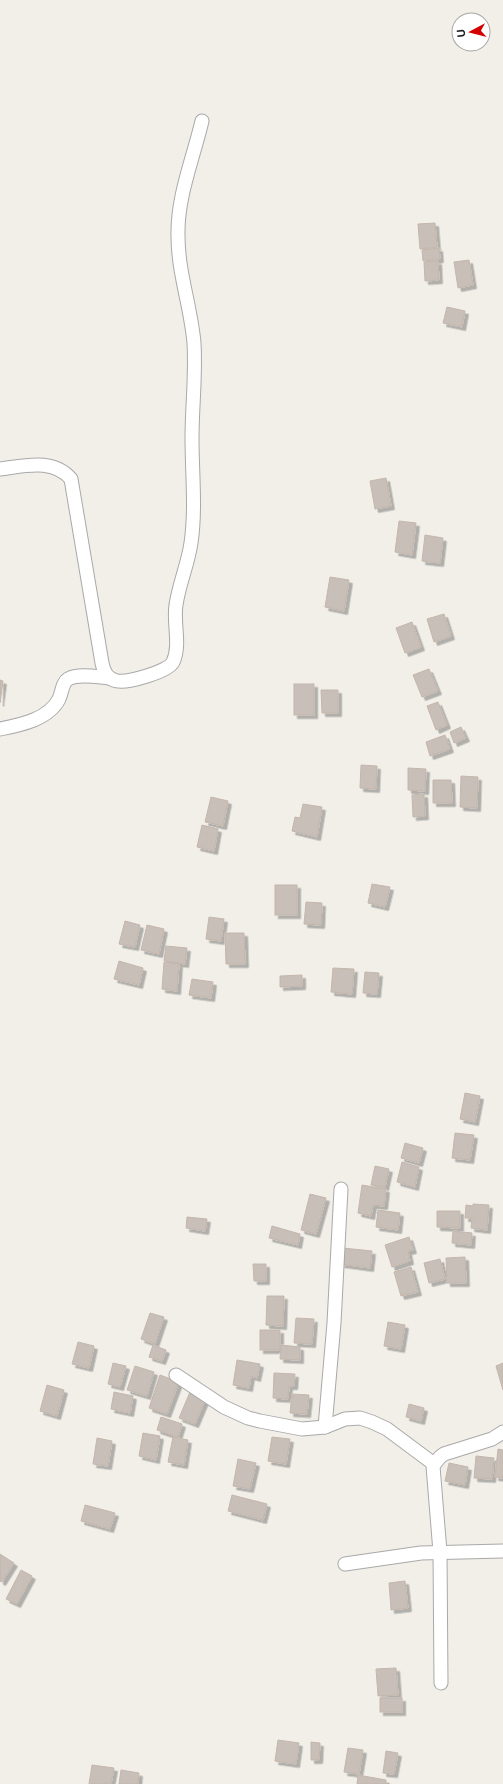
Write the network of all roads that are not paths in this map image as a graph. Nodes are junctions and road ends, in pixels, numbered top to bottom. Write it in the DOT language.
graph roads {
  1 [pos="202,122"];
  2 [pos="0,469"];
  3 [pos="109,678"];
  4 [pos="0,729"];
  5 [pos="341,1190"];
  6 [pos="176,1375"];
  7 [pos="325,1427"];
  8 [pos="503,1432"];
  9 [pos="434,1464"];
  10 [pos="503,1551"];
  11 [pos="440,1552"];
  12 [pos="345,1564"];
  13 [pos="441,1683"];
  1 -- 3 [label="street"];
  2 -- 3 [label="street"];
  3 -- 4 [label="street"];
  5 -- 7 [label="street"];
  6 -- 7 [label="street"];
  7 -- 9 [label="street"];
  8 -- 9 [label="street"];
  9 -- 11 [label="street"];
  10 -- 11 [label="street"];
  11 -- 12 [label="street"];
  11 -- 13 [label="street"];
}
